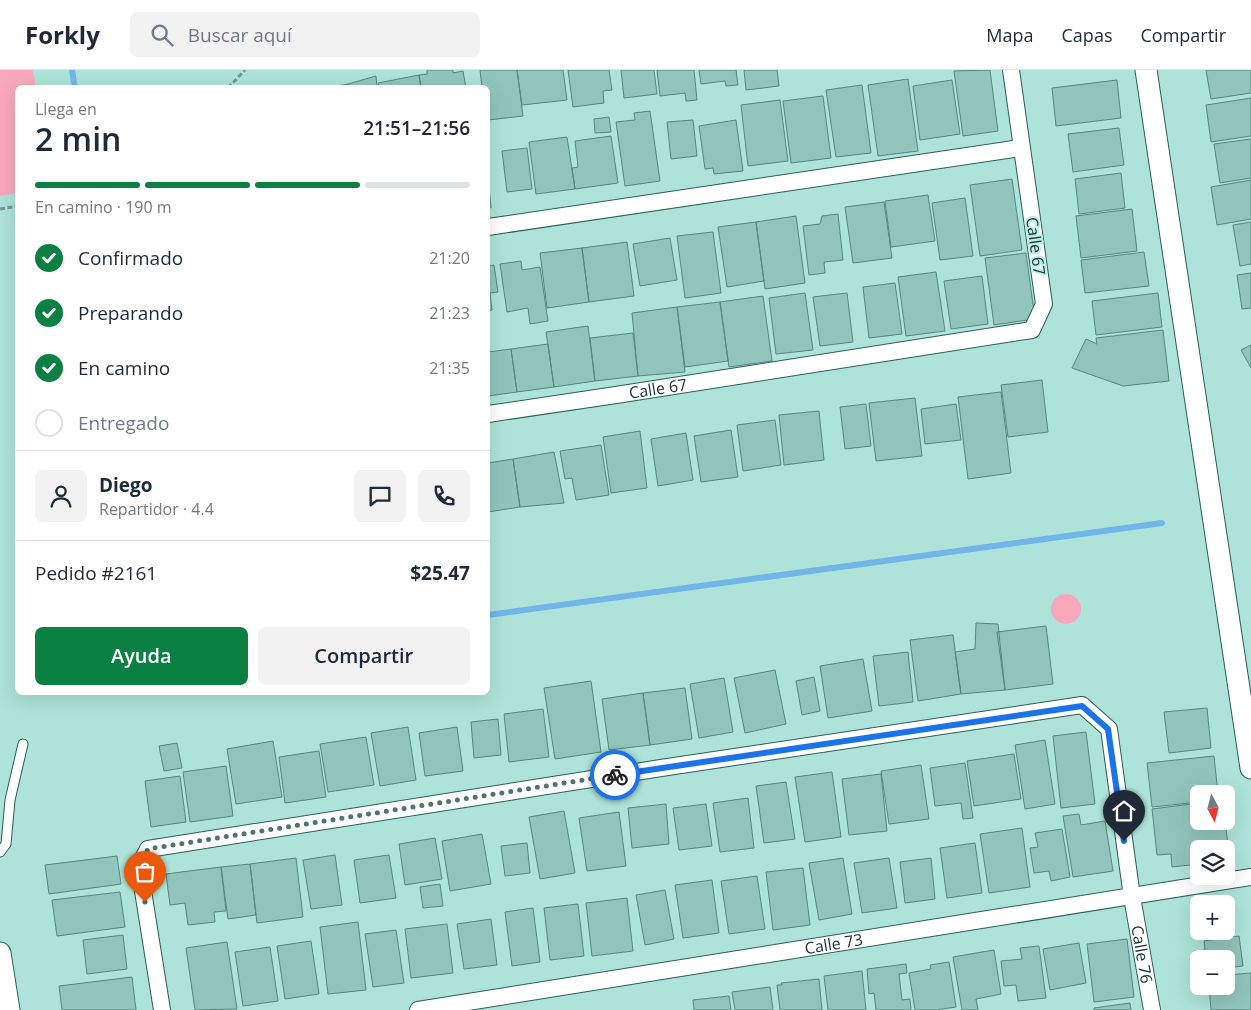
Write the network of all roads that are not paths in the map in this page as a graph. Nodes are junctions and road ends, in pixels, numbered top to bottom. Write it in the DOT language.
graph roads {
  1 [pos="1011,70"];
  2 [pos="1146,70"];
  3 [pos="1021,148"];
  4 [pos="490,227"];
  5 [pos="490,414"];
  6 [pos="23,744"];
  7 [pos="1251,768"];
  8 [pos="0,852"];
  9 [pos="1251,877"];
  10 [pos="1132,897"];
  11 [pos="0,953"];
  12 [pos="9,1010"];
  13 [pos="162,1010"];
  14 [pos="418,1010"];
  15 [pos="1152,1010"];
  1 -- 3 [label="street"];
  2 -- 7 [label="street"];
  3 -- 4 [label="street"];
  3 -- 5 [label="street, Calle 67"];
  6 -- 8 [label="lane"];
  9 -- 10 [label="street, Calle 73"];
  10 -- 13 [label="street, Calle 76"];
  10 -- 14 [label="street, Calle 73"];
  10 -- 15 [label="street, Calle 76"];
  11 -- 12 [label="street"];
}
